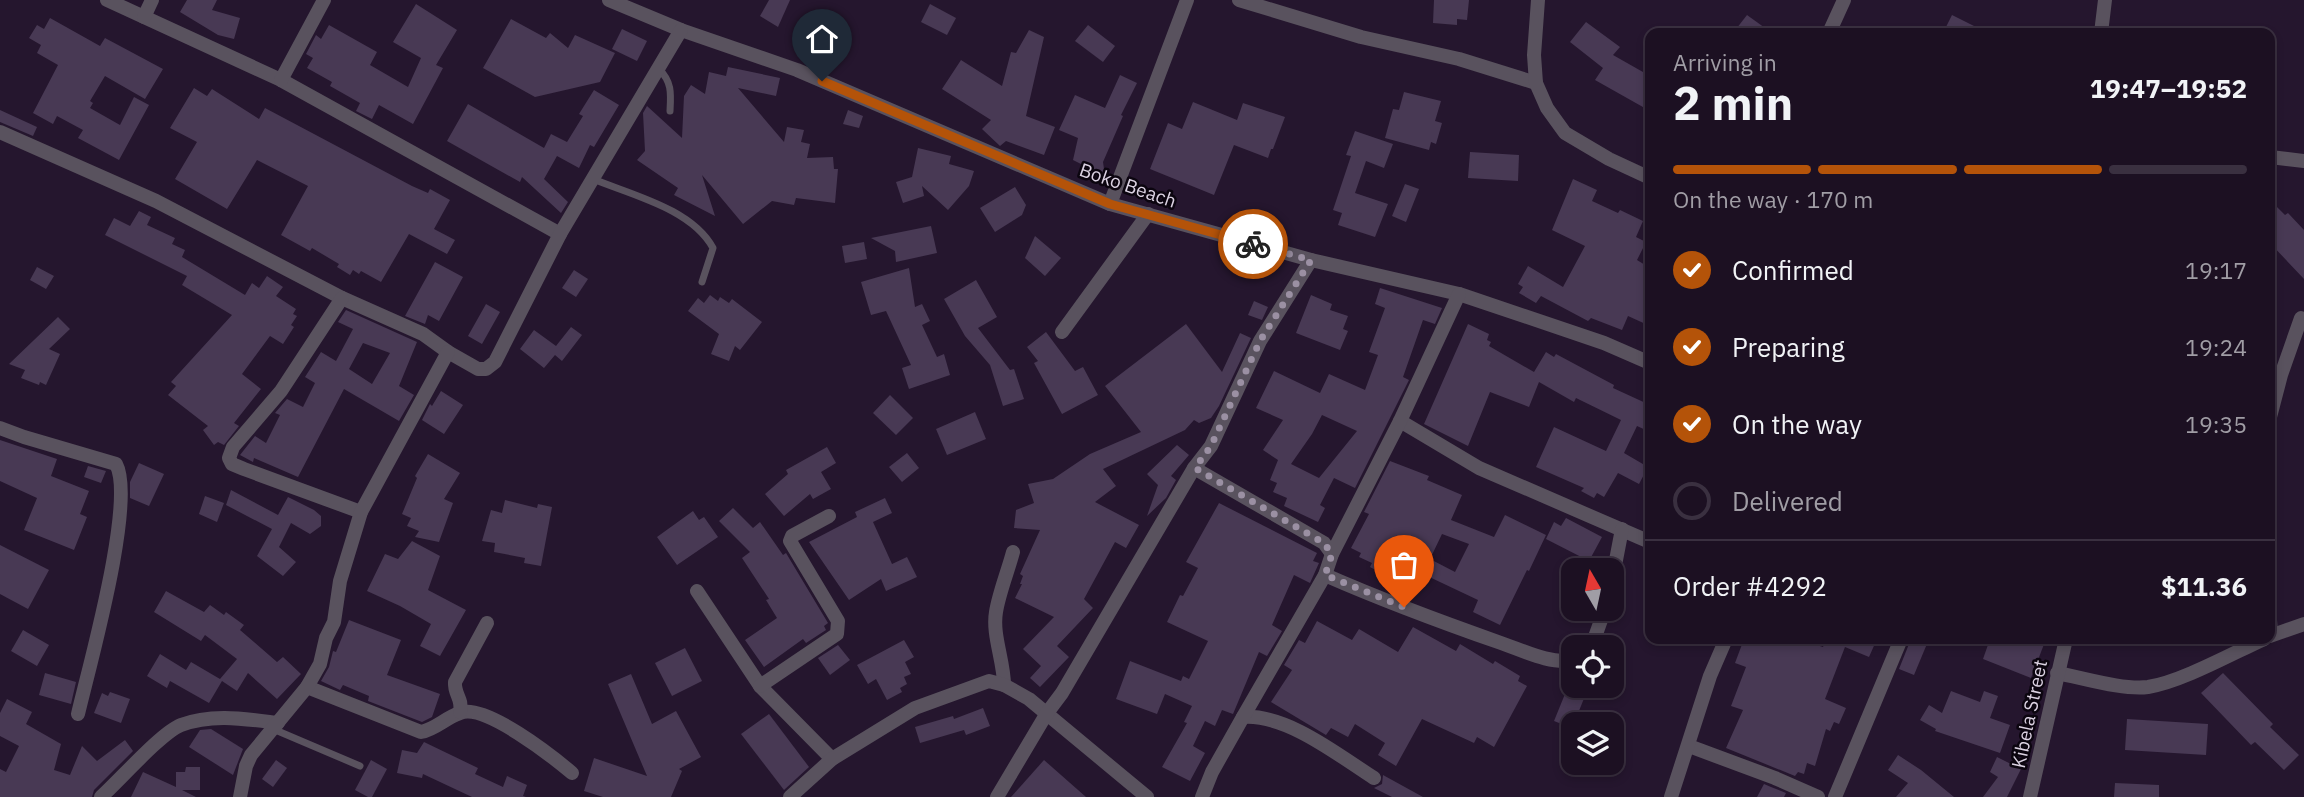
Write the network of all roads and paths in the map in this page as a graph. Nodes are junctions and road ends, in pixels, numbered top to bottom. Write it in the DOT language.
graph roads {
  1 [pos="107,0"];
  2 [pos="152,0"];
  3 [pos="324,0"];
  4 [pos="609,0"];
  5 [pos="1187,0"];
  6 [pos="1239,0"];
  7 [pos="1538,0"];
  8 [pos="1844,0"];
  9 [pos="2105,0"];
  10 [pos="144,17"];
  11 [pos="1831,28"];
  12 [pos="2102,28"];
  13 [pos="681,30"];
  14 [pos="658,68"];
  15 [pos="281,80"];
  16 [pos="1536,83"];
  17 [pos="670,111"];
  18 [pos="0,132"];
  19 [pos="2275,158"];
  20 [pos="2304,161"];
  21 [pos="1645,176"];
  22 [pos="593,179"];
  23 [pos="1110,204"];
  24 [pos="1148,214"];
  25 [pos="560,234"];
  26 [pos="1311,260"];
  27 [pos="702,282"];
  28 [pos="1459,294"];
  29 [pos="342,298"];
  30 [pos="2301,318"];
  31 [pos="1062,332"];
  32 [pos="448,352"];
  33 [pos="1645,361"];
  34 [pos="2275,398"];
  35 [pos="1401,421"];
  36 [pos="0,428"];
  37 [pos="1195,468"];
  38 [pos="361,512"];
  39 [pos="829,516"];
  40 [pos="1622,529"];
  41 [pos="1645,540"];
  42 [pos="1013,552"];
  43 [pos="1332,554"];
  44 [pos="1616,558"];
  45 [pos="1325,575"];
  46 [pos="698,591"];
  47 [pos="487,623"];
  48 [pos="2304,624"];
  49 [pos="2275,634"];
  50 [pos="1724,644"];
  51 [pos="1900,644"];
  52 [pos="2065,644"];
  53 [pos="2252,644"];
  54 [pos="1561,660"];
  55 [pos="2057,673"];
  56 [pos="1004,685"];
  57 [pos="760,686"];
  58 [pos="307,687"];
  59 [pos="460,712"];
  60 [pos="1047,713"];
  61 [pos="78,714"];
  62 [pos="1243,717"];
  63 [pos="275,726"];
  64 [pos="1689,746"];
  65 [pos="832,759"];
  66 [pos="360,766"];
  67 [pos="572,773"];
  68 [pos="1374,778"];
  69 [pos="101,797"];
  70 [pos="240,797"];
  71 [pos="790,797"];
  72 [pos="997,797"];
  73 [pos="1147,797"];
  74 [pos="1202,797"];
  75 [pos="1671,797"];
  76 [pos="1818,797"];
  77 [pos="1835,797"];
  78 [pos="2030,797"];
  1 -- 10 [label="street"];
  2 -- 10 [label="street"];
  3 -- 15 [label="street"];
  4 -- 13 [label="street, Boko Beach"];
  5 -- 23 [label="street"];
  6 -- 16 [label="street"];
  7 -- 16 [label="street"];
  8 -- 11 [label="street"];
  9 -- 12 [label="street"];
  10 -- 15 [label="street"];
  13 -- 14 [label="street"];
  13 -- 23 [label="street, Boko Beach"];
  14 -- 17 [label="lane"];
  14 -- 22 [label="street"];
  15 -- 25 [label="street"];
  16 -- 21 [label="street"];
  18 -- 29 [label="street"];
  19 -- 20 [label="street"];
  22 -- 25 [label="street"];
  22 -- 27 [label="lane"];
  23 -- 24 [label="street, Boko Beach"];
  24 -- 26 [label="street, Boko Beach"];
  24 -- 31 [label="street"];
  25 -- 32 [label="street"];
  26 -- 28 [label="street, Boko Beach"];
  26 -- 37 [label="street"];
  28 -- 33 [label="street, Boko Beach"];
  28 -- 35 [label="street"];
  29 -- 32 [label="street"];
  29 -- 38 [label="street"];
  30 -- 34 [label="street"];
  32 -- 38 [label="street"];
  35 -- 40 [label="street"];
  35 -- 43 [label="street"];
  36 -- 61 [label="street"];
  37 -- 43 [label="street"];
  37 -- 60 [label="street"];
  38 -- 58 [label="street"];
  39 -- 57 [label="street"];
  40 -- 41 [label="street"];
  40 -- 44 [label="street"];
  42 -- 56 [label="street"];
  43 -- 45 [label="street"];
  45 -- 54 [label="street"];
  45 -- 62 [label="street"];
  46 -- 57 [label="street"];
  47 -- 59 [label="street"];
  48 -- 49 [label="street"];
  50 -- 64 [label="street"];
  51 -- 77 [label="street"];
  52 -- 55 [label="street, Kibela Street"];
  53 -- 55 [label="street"];
  55 -- 78 [label="street, Kibela Street"];
  56 -- 60 [label="street"];
  56 -- 65 [label="street"];
  57 -- 65 [label="street"];
  58 -- 59 [label="street"];
  58 -- 63 [label="street"];
  59 -- 67 [label="street"];
  60 -- 72 [label="street"];
  60 -- 73 [label="street"];
  62 -- 68 [label="street"];
  62 -- 74 [label="street"];
  63 -- 66 [label="lane"];
  63 -- 69 [label="street"];
  63 -- 70 [label="street"];
  64 -- 75 [label="street"];
  64 -- 76 [label="street"];
  65 -- 71 [label="street"];
}
